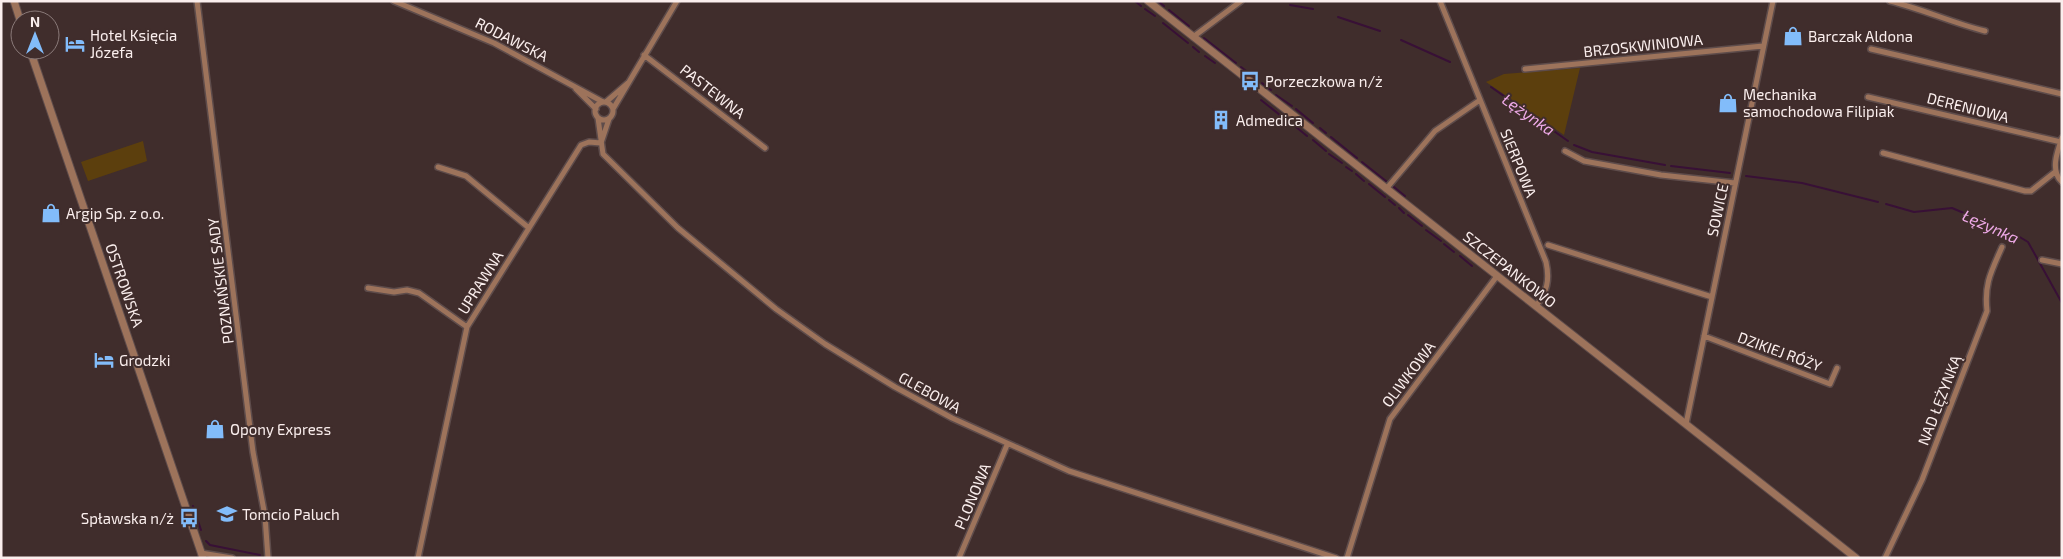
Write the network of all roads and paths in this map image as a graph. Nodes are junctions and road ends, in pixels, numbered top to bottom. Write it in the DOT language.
graph roads {
  1 [pos="197,1"];
  2 [pos="394,1"];
  3 [pos="677,1"];
  4 [pos="1148,1"];
  5 [pos="1241,1"];
  6 [pos="1440,1"];
  7 [pos="1773,1"];
  8 [pos="1890,1"];
  9 [pos="1985,31"];
  10 [pos="1193,37"];
  11 [pos="1763,46"];
  12 [pos="1872,49"];
  13 [pos="644,55"];
  14 [pos="33,60"];
  15 [pos="1526,69"];
  16 [pos="561,79"];
  17 [pos="628,83"];
  18 [pos="2062,94"];
  19 [pos="1868,97"];
  20 [pos="1480,100"];
  21 [pos="605,102"];
  22 [pos="596,109"];
  23 [pos="613,109"];
  24 [pos="598,118"];
  25 [pos="610,119"];
  26 [pos="2061,140"];
  27 [pos="601,143"];
  28 [pos="765,148"];
  29 [pos="1565,151"];
  30 [pos="1883,153"];
  31 [pos="438,167"];
  32 [pos="2055,172"];
  33 [pos="2062,182"];
  34 [pos="1735,183"];
  35 [pos="1386,189"];
  36 [pos="529,228"];
  37 [pos="1548,245"];
  38 [pos="2002,247"];
  39 [pos="2042,260"];
  40 [pos="2062,264"];
  41 [pos="1498,276"];
  42 [pos="368,288"];
  43 [pos="1712,297"];
  44 [pos="1536,306"];
  45 [pos="467,327"];
  46 [pos="1704,336"];
  47 [pos="1837,368"];
  48 [pos="1686,424"];
  49 [pos="1007,445"];
  50 [pos="1315,551"];
  51 [pos="202,555"];
  52 [pos="232,558"];
  53 [pos="268,558"];
  54 [pos="418,558"];
  55 [pos="959,558"];
  56 [pos="1313,558"];
  57 [pos="1336,558"];
  58 [pos="1347,558"];
  59 [pos="1856,558"];
  60 [pos="1885,558"];
  1 -- 53 [label="street, POZNAŃSKIE SADY"];
  2 -- 16 [label="street, RODAWSKA"];
  3 -- 13 [label="street"];
  4 -- 10 [label="street, SZCZEPANKOWO"];
  5 -- 10 [label="street"];
  6 -- 20 [label="street, SIERPOWA"];
  7 -- 11 [label="street, SOWICE"];
  8 -- 9 [label="street"];
  10 -- 35 [label="street, SZCZEPANKOWO"];
  11 -- 15 [label="street, BRZOSKWINIOWA"];
  11 -- 34 [label="street, SOWICE"];
  12 -- 18 [label="street"];
  13 -- 17 [label="street"];
  13 -- 28 [label="street, PASTEWNA"];
  14 -- 51 [label="street, OSTROWSKA"];
  16 -- 21 [label="street, RODAWSKA"];
  16 -- 22 [label="street, RODAWSKA"];
  17 -- 21 [label="street"];
  17 -- 23 [label="street"];
  19 -- 26 [label="street, DERENIOWA"];
  20 -- 35 [label="street"];
  20 -- 44 [label="street, SIERPOWA"];
  21 -- 22 [label="street"];
  21 -- 23 [label="street"];
  22 -- 24 [label="street"];
  23 -- 25 [label="street"];
  24 -- 25 [label="street"];
  24 -- 27 [label="street, GLEBOWA"];
  25 -- 27 [label="street"];
  26 -- 32 [label="street, DERENIOWA"];
  27 -- 36 [label="street, UPRAWNA"];
  27 -- 49 [label="street, GLEBOWA"];
  29 -- 34 [label="street"];
  30 -- 32 [label="street"];
  31 -- 36 [label="street"];
  32 -- 33 [label="street"];
  34 -- 43 [label="street, SOWICE"];
  35 -- 41 [label="street, SZCZEPANKOWO"];
  36 -- 45 [label="street, UPRAWNA"];
  37 -- 43 [label="street"];
  38 -- 60 [label="street, NAD ŁĘŻYNKĄ"];
  39 -- 40 [label="street"];
  41 -- 44 [label="street, SZCZEPANKOWO"];
  41 -- 58 [label="street, OLIWKOWA"];
  42 -- 45 [label="street"];
  43 -- 46 [label="street, SOWICE"];
  44 -- 48 [label="street, SZCZEPANKOWO"];
  45 -- 54 [label="street, UPRAWNA"];
  46 -- 47 [label="street, DZIKIEJ RÓŻY"];
  46 -- 48 [label="street, SOWICE"];
  48 -- 59 [label="street, SZCZEPANKOWO"];
  49 -- 50 [label="street, GLEBOWA"];
  49 -- 55 [label="street, PLONOWA"];
  50 -- 56 [label="street"];
  50 -- 57 [label="street, GLEBOWA"];
  51 -- 52 [label="street"];
}
